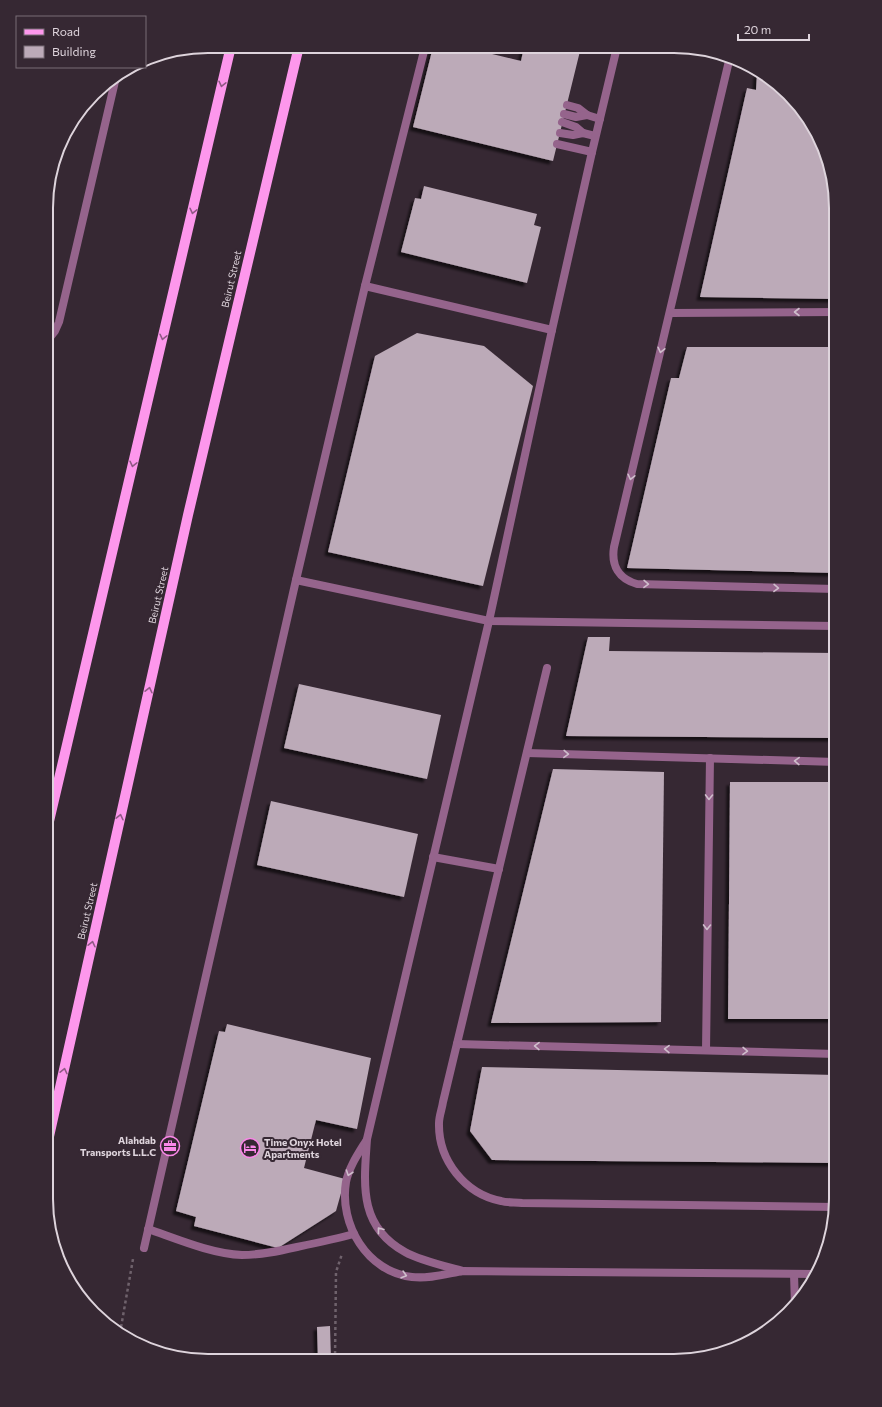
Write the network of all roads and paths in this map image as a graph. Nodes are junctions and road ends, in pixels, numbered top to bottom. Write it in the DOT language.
graph roads {
  1 [pos="229,53"];
  2 [pos="297,53"];
  3 [pos="423,53"];
  4 [pos="616,53"];
  5 [pos="729,63"];
  6 [pos="114,85"];
  7 [pos="567,105"];
  8 [pos="587,115"];
  9 [pos="600,118"];
  10 [pos="560,133"];
  11 [pos="583,133"];
  12 [pos="595,136"];
  13 [pos="557,144"];
  14 [pos="592,152"];
  15 [pos="365,286"];
  16 [pos="670,312"];
  17 [pos="829,312"];
  18 [pos="552,330"];
  19 [pos="53,334"];
  20 [pos="296,580"];
  21 [pos="829,589"];
  22 [pos="489,621"];
  23 [pos="829,626"];
  24 [pos="547,668"];
  25 [pos="527,753"];
  26 [pos="710,758"];
  27 [pos="829,762"];
  28 [pos="53,804"];
  29 [pos="433,857"];
  30 [pos="499,869"];
  31 [pos="457,1044"];
  32 [pos="706,1050"];
  33 [pos="829,1054"];
  34 [pos="53,1119"];
  35 [pos="367,1139"];
  36 [pos="829,1207"];
  37 [pos="148,1230"];
  38 [pos="354,1234"];
  39 [pos="144,1248"];
  40 [pos="463,1271"];
  41 [pos="794,1274"];
  42 [pos="809,1274"];
  43 [pos="795,1296"];
  44 [pos="121,1327"];
  45 [pos="335,1354"];
  1 -- 28 [label="main road, one-way"];
  34 -- 2 [label="main road, Beirut Street, one-way"];
  3 -- 15 [label="street"];
  4 -- 9 [label="street"];
  5 -- 16 [label="street"];
  6 -- 19 [label="street"];
  7 -- 8 [label="street"];
  8 -- 9 [label="street"];
  8 -- 11 [label="street"];
  9 -- 12 [label="street"];
  10 -- 11 [label="street"];
  11 -- 12 [label="street"];
  12 -- 14 [label="street"];
  13 -- 14 [label="street"];
  14 -- 18 [label="street"];
  15 -- 18 [label="street"];
  15 -- 20 [label="street"];
  17 -- 16 [label="street, one-way"];
  16 -- 21 [label="street, one-way"];
  18 -- 22 [label="street"];
  20 -- 22 [label="street"];
  20 -- 37 [label="street"];
  22 -- 23 [label="street"];
  22 -- 29 [label="street"];
  24 -- 25 [label="street"];
  25 -- 26 [label="street, one-way"];
  25 -- 30 [label="street"];
  27 -- 26 [label="street, one-way"];
  26 -- 32 [label="street, one-way"];
  29 -- 30 [label="street"];
  29 -- 35 [label="street"];
  30 -- 31 [label="street"];
  32 -- 31 [label="street, one-way"];
  31 -- 36 [label="street"];
  32 -- 33 [label="street, one-way"];
  35 -- 38 [label="street, one-way"];
  40 -- 35 [label="street, one-way"];
  37 -- 38 [label="street"];
  37 -- 39 [label="street"];
  38 -- 40 [label="street, one-way"];
  38 -- 45 [label="path"];
  39 -- 44 [label="path"];
  40 -- 41 [label="street"];
  41 -- 42 [label="street"];
  41 -- 43 [label="street"];
}
